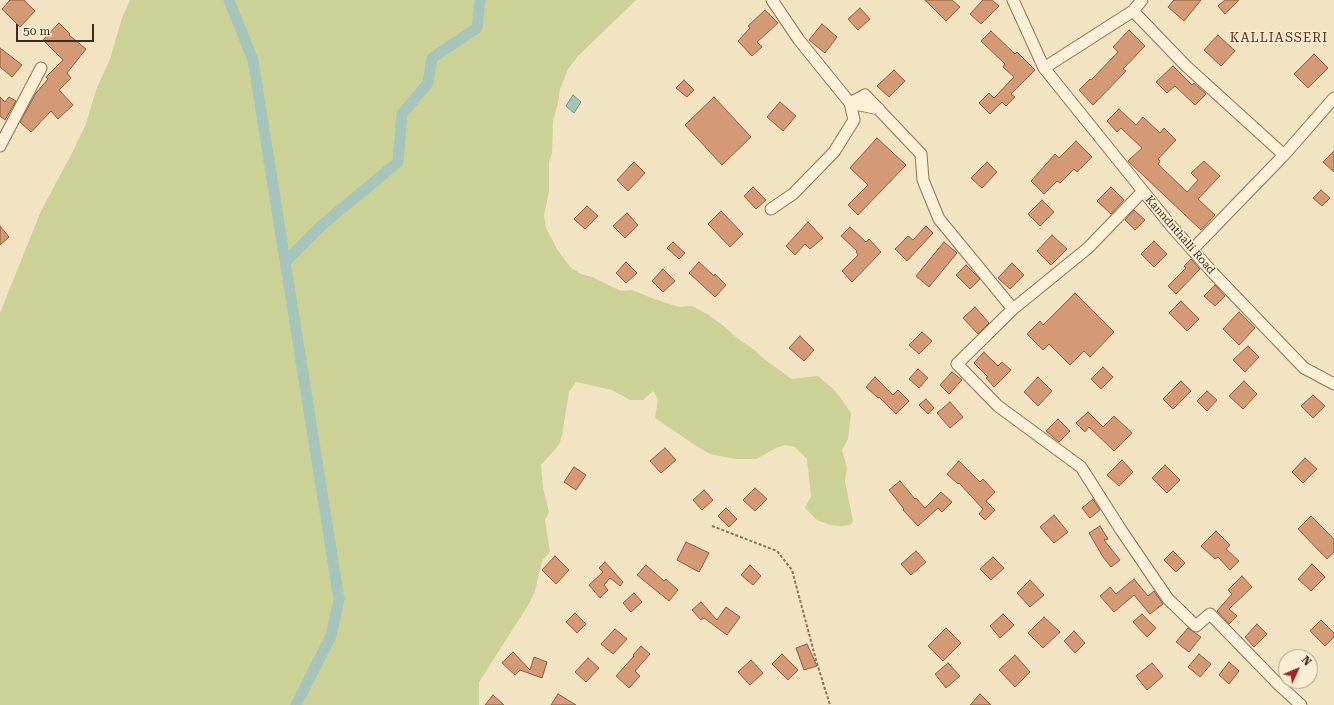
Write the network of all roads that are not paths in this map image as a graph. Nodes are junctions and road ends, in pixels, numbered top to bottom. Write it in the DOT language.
graph roads {
  1 [pos="772,0"];
  2 [pos="1013,0"];
  3 [pos="1142,0"];
  4 [pos="1133,11"];
  5 [pos="41,68"];
  6 [pos="1044,68"];
  7 [pos="1334,98"];
  8 [pos="850,103"];
  9 [pos="0,146"];
  10 [pos="1284,155"];
  11 [pos="1143,191"];
  12 [pos="772,209"];
  13 [pos="1192,250"];
  14 [pos="1013,309"];
  15 [pos="1334,384"];
  16 [pos="1301,705"];
  1 -- 8 [label="street"];
  2 -- 6 [label="street, Kanndnthalli Road"];
  3 -- 4 [label="street"];
  4 -- 6 [label="street"];
  4 -- 10 [label="street"];
  5 -- 9 [label="street"];
  6 -- 11 [label="street, Kanndnthalli Road"];
  7 -- 10 [label="street"];
  8 -- 12 [label="street"];
  8 -- 14 [label="street"];
  10 -- 13 [label="street"];
  11 -- 13 [label="street, Kanndnthalli Road"];
  11 -- 14 [label="street"];
  13 -- 15 [label="street, Kanndnthalli Road"];
  14 -- 16 [label="street"];
}
